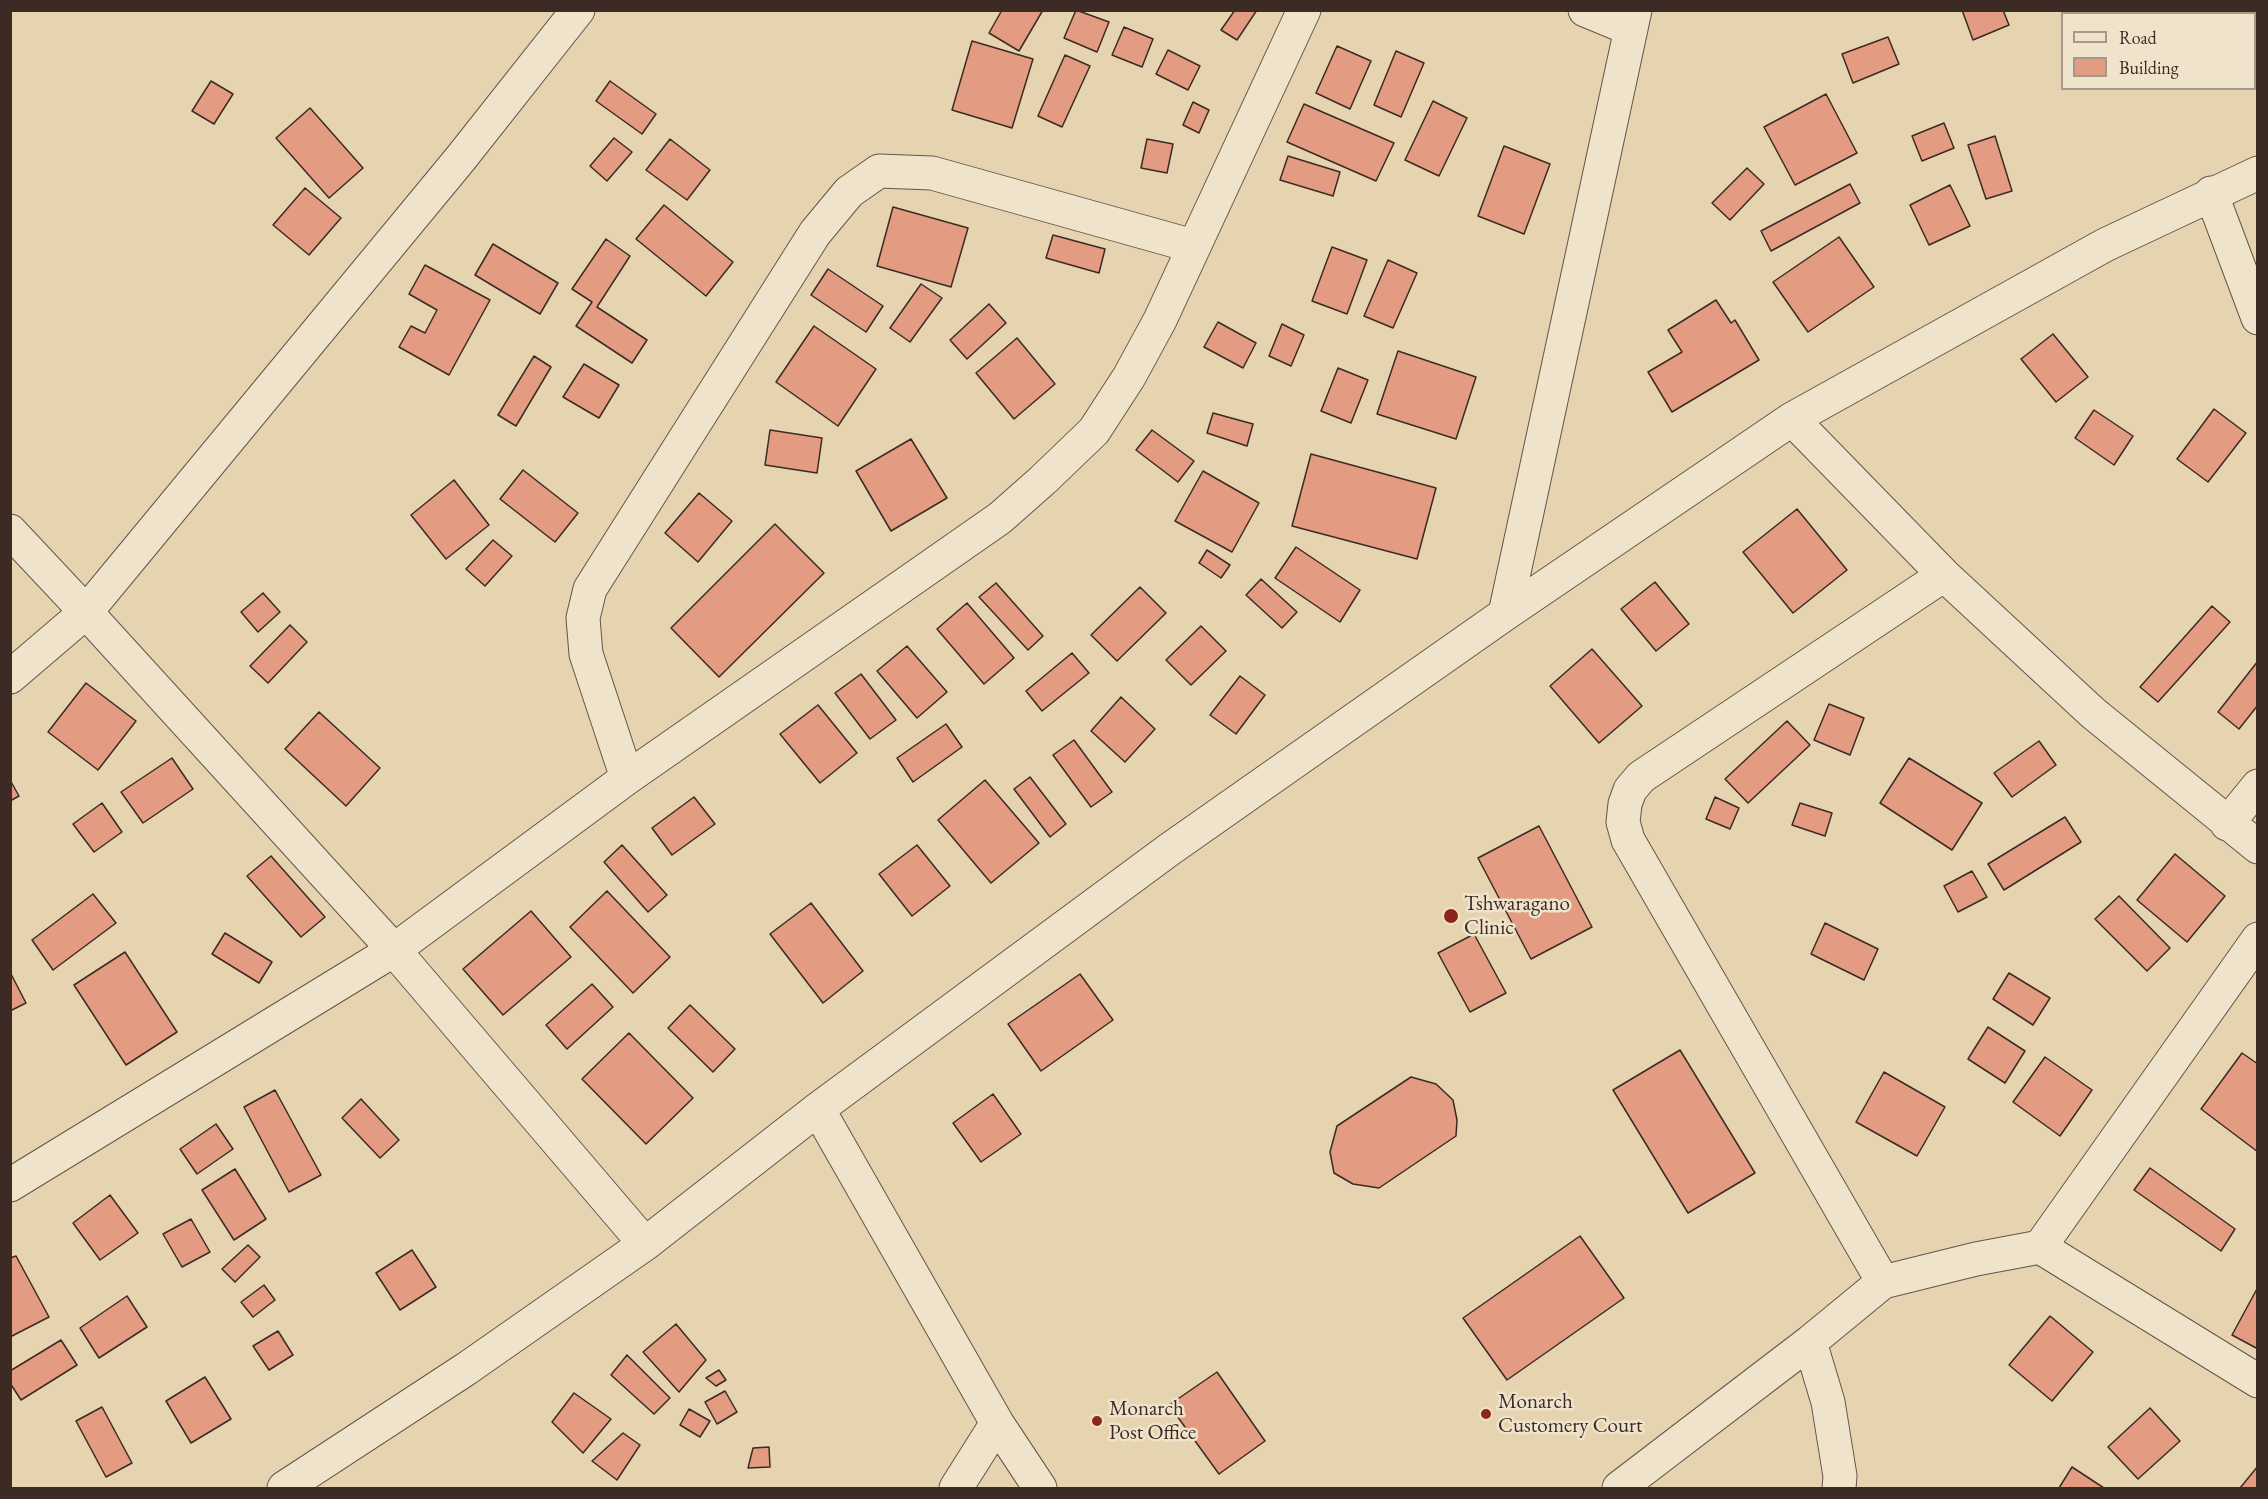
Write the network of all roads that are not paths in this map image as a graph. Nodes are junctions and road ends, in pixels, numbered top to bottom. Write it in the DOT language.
graph roads {
  1 [pos="578,10"];
  2 [pos="1304,10"];
  3 [pos="1585,10"];
  4 [pos="1633,20"];
  5 [pos="2258,173"];
  6 [pos="2211,193"];
  7 [pos="1193,246"];
  8 [pos="2258,318"];
  9 [pos="1792,419"];
  10 [pos="10,531"];
  11 [pos="1944,575"];
  12 [pos="86,612"];
  13 [pos="1505,614"];
  14 [pos="10,677"];
  15 [pos="627,778"];
  16 [pos="2258,786"];
  17 [pos="2227,824"];
  18 [pos="2258,847"];
  19 [pos="2258,939"];
  20 [pos="394,950"];
  21 [pos="818,1109"];
  22 [pos="10,1185"];
  23 [pos="645,1244"];
  24 [pos="2040,1247"];
  25 [pos="1883,1282"];
  26 [pos="1810,1342"];
  27 [pos="2258,1381"];
  28 [pos="997,1423"];
  29 [pos="284,1488"];
  30 [pos="956,1488"];
  31 [pos="1040,1488"];
  32 [pos="1619,1488"];
  33 [pos="1839,1488"];
  1 -- 12 [label="street"];
  2 -- 7 [label="street"];
  3 -- 4 [label="street"];
  4 -- 13 [label="street"];
  5 -- 6 [label="street"];
  6 -- 8 [label="street"];
  6 -- 9 [label="street"];
  7 -- 15 [label="street"];
  7 -- 15 [label="street"];
  9 -- 11 [label="street"];
  9 -- 13 [label="street"];
  10 -- 12 [label="street"];
  11 -- 17 [label="street"];
  11 -- 25 [label="street"];
  12 -- 14 [label="street"];
  12 -- 20 [label="street"];
  13 -- 21 [label="street"];
  15 -- 20 [label="street"];
  16 -- 17 [label="street"];
  17 -- 18 [label="street"];
  19 -- 24 [label="street"];
  20 -- 22 [label="street"];
  20 -- 23 [label="street"];
  21 -- 23 [label="street"];
  21 -- 28 [label="street"];
  23 -- 29 [label="street"];
  24 -- 25 [label="street"];
  24 -- 27 [label="street"];
  25 -- 26 [label="street"];
  26 -- 32 [label="street"];
  26 -- 33 [label="street"];
  28 -- 30 [label="street"];
  28 -- 31 [label="street"];
}
